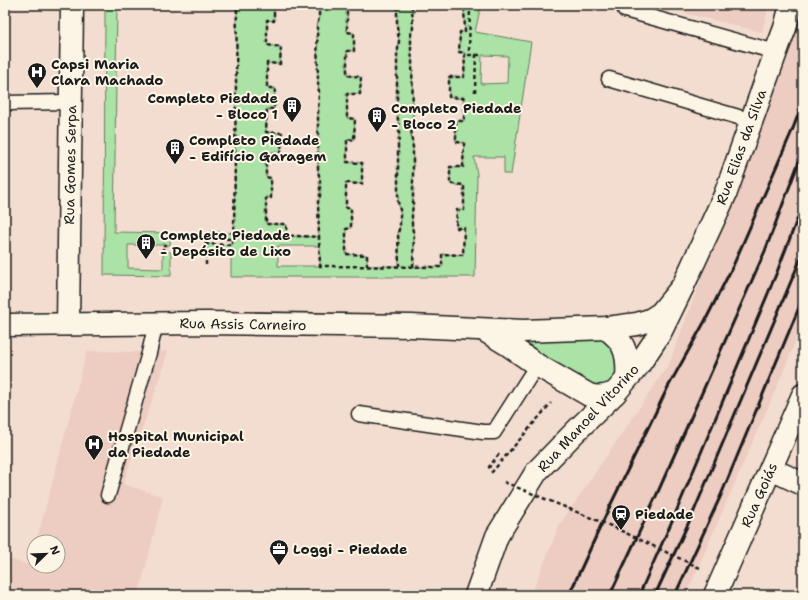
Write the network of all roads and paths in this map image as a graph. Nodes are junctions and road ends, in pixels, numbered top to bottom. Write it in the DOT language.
graph roads {
  1 [pos="72,5"];
  2 [pos="237,5"];
  3 [pos="274,5"];
  4 [pos="319,5"];
  5 [pos="368,5"];
  6 [pos="397,5"];
  7 [pos="412,5"];
  8 [pos="444,5"];
  9 [pos="470,5"];
  10 [pos="791,5"];
  11 [pos="625,10"];
  12 [pos="776,52"];
  13 [pos="476,55"];
  14 [pos="482,55"];
  15 [pos="609,79"];
  16 [pos="475,92"];
  17 [pos="71,102"];
  18 [pos="5,103"];
  19 [pos="752,121"];
  20 [pos="213,233"];
  21 [pos="234,233"];
  22 [pos="287,236"];
  23 [pos="319,237"];
  24 [pos="206,244"];
  25 [pos="170,245"];
  26 [pos="163,252"];
  27 [pos="206,265"];
  28 [pos="367,266"];
  29 [pos="399,266"];
  30 [pos="413,266"];
  31 [pos="683,286"];
  32 [pos="156,323"];
  33 [pos="68,324"];
  34 [pos="5,325"];
  35 [pos="482,328"];
  36 [pos="607,328"];
  37 [pos="537,365"];
  38 [pos="621,386"];
  39 [pos="803,395"];
  40 [pos="556,408"];
  41 [pos="359,414"];
  42 [pos="503,449"];
  43 [pos="771,469"];
  44 [pos="509,476"];
  45 [pos="803,484"];
  46 [pos="108,495"];
  47 [pos="700,568"];
  48 [pos="476,595"];
  49 [pos="715,595"];
  1 -- 17 [label="street, Rua Gomes Serpa"];
  2 -- 21 [label="path"];
  3 -- 22 [label="path"];
  4 -- 23 [label="path"];
  5 -- 28 [label="path"];
  6 -- 29 [label="path"];
  7 -- 30 [label="path"];
  8 -- 30 [label="path"];
  9 -- 13 [label="path"];
  10 -- 12 [label="street, Rua Elias da Silva"];
  11 -- 12 [label="lane"];
  12 -- 19 [label="street, Rua Elias da Silva"];
  13 -- 14 [label="path"];
  13 -- 16 [label="path"];
  15 -- 19 [label="lane"];
  17 -- 18 [label="lane"];
  17 -- 33 [label="street, Rua Gomes Serpa"];
  19 -- 31 [label="street, Rua Elias da Silva"];
  20 -- 21 [label="path"];
  20 -- 24 [label="path"];
  20 -- 24 [label="path"];
  21 -- 22 [label="path"];
  22 -- 23 [label="path"];
  23 -- 28 [label="path"];
  24 -- 27 [label="path"];
  25 -- 26 [label="path"];
  28 -- 29 [label="path"];
  29 -- 30 [label="path"];
  31 -- 36 [label="street, Rua Assis Carneiro"];
  31 -- 38 [label="street, Rua Manoel Vitorino"];
  32 -- 33 [label="street, Rua Assis Carneiro"];
  32 -- 35 [label="street, Rua Assis Carneiro"];
  32 -- 46 [label="lane"];
  33 -- 34 [label="street, Rua Assis Carneiro"];
  35 -- 36 [label="street, Rua Assis Carneiro"];
  35 -- 37 [label="street"];
  36 -- 38 [label="street"];
  37 -- 38 [label="street"];
  37 -- 41 [label="lane"];
  38 -- 48 [label="street, Rua Manoel Vitorino"];
  39 -- 43 [label="street, Rua Goiás"];
  40 -- 42 [label="path"];
  43 -- 45 [label="street"];
  43 -- 49 [label="street, Rua Goiás"];
  44 -- 47 [label="path, bridge"];
}
